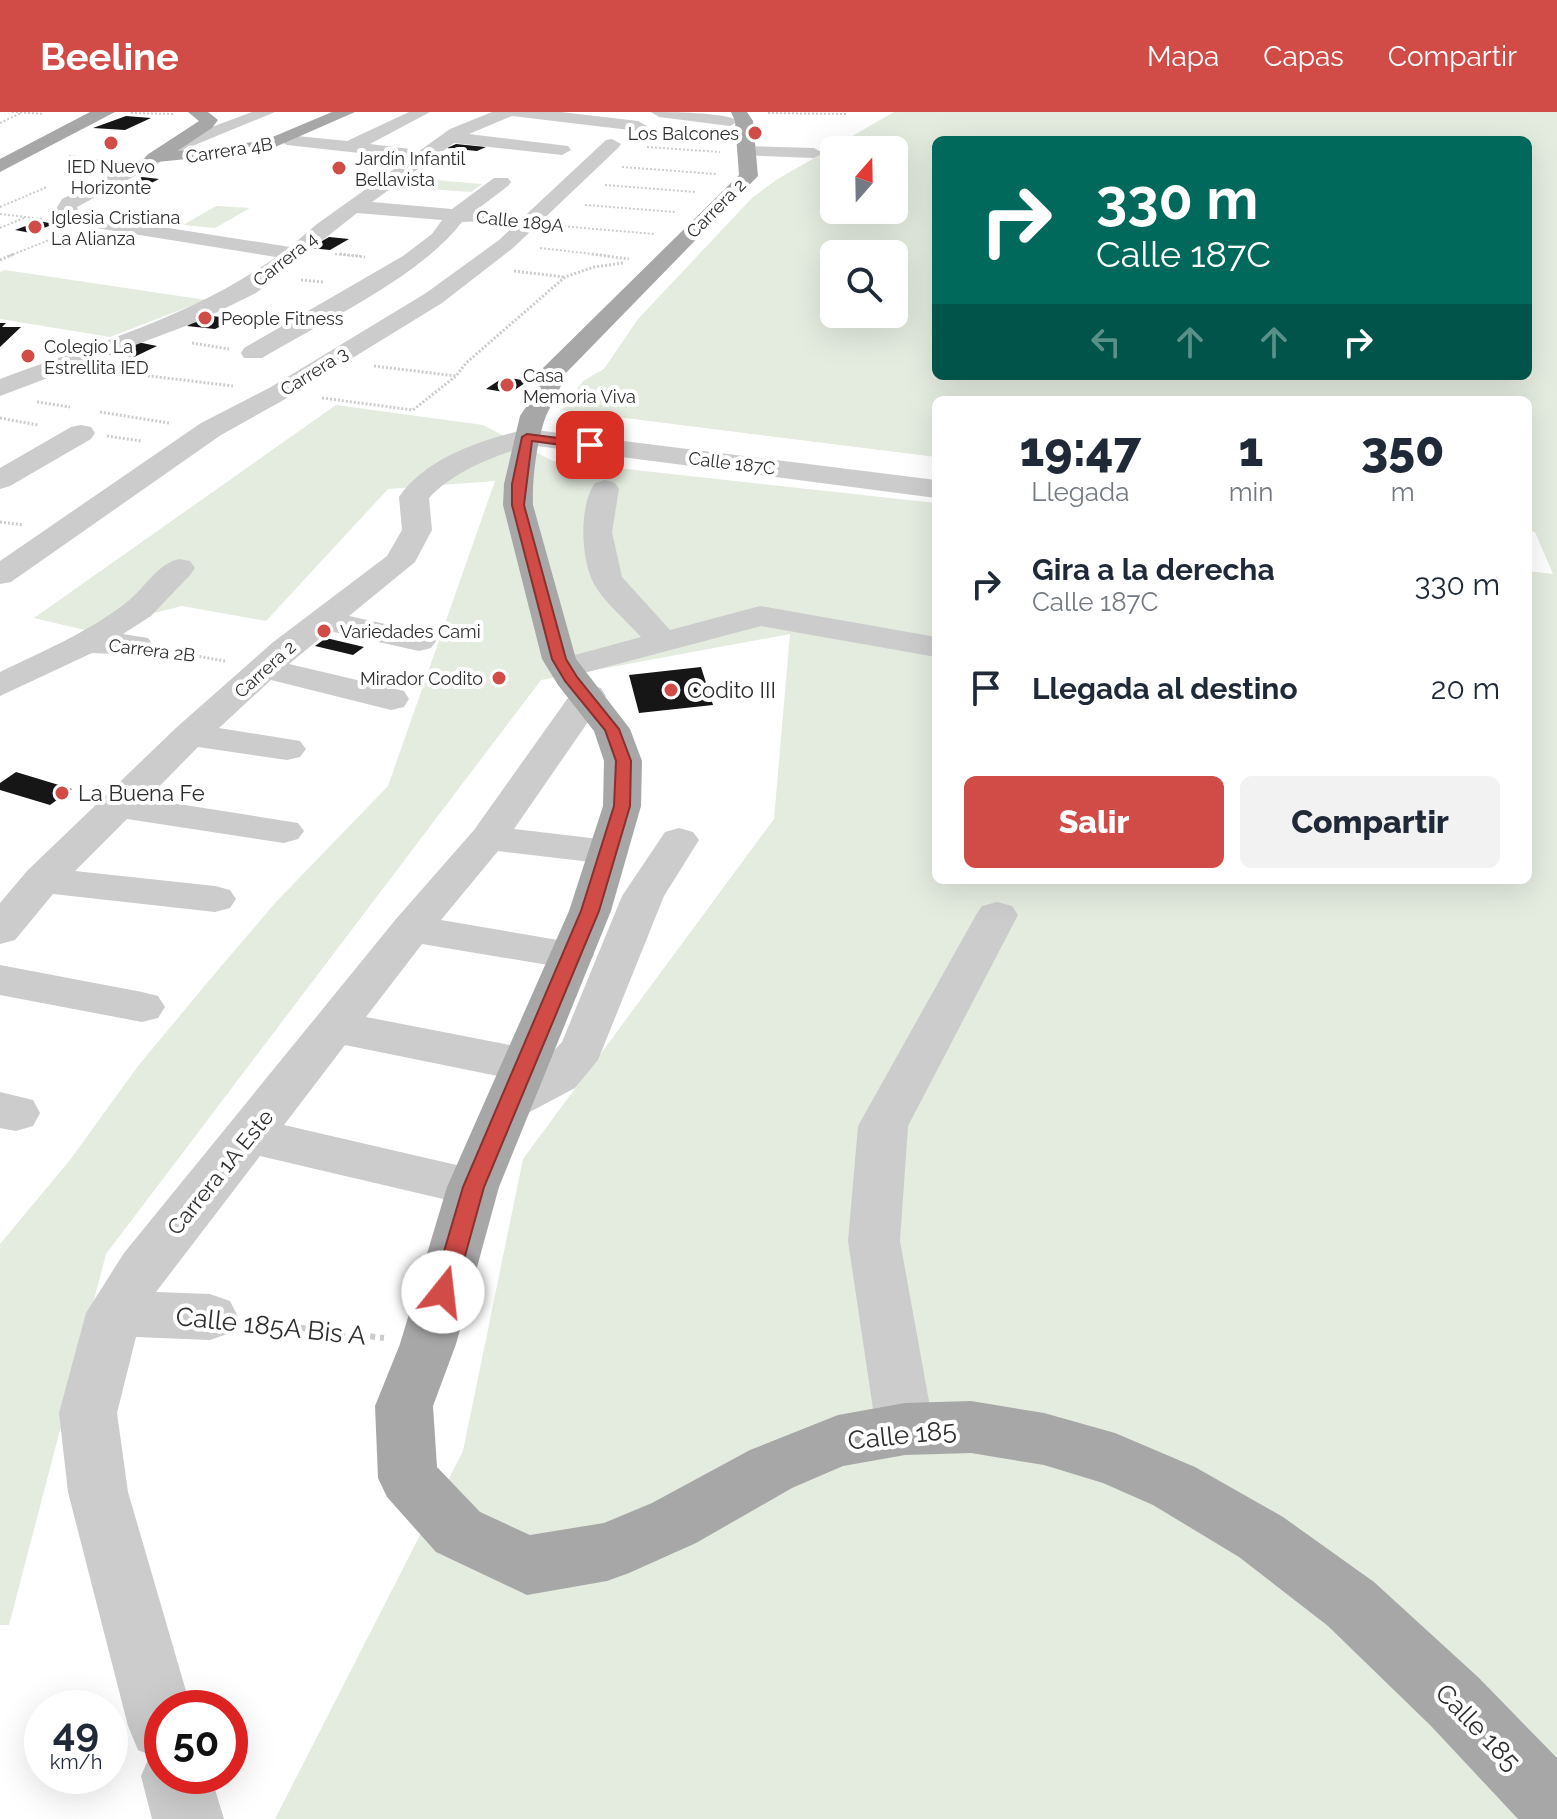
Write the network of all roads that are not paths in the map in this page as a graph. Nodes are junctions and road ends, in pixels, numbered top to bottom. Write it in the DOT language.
graph roads {
  1 [pos="267,112"];
  2 [pos="347,112"];
  3 [pos="422,112"];
  4 [pos="507,112"];
  5 [pos="517,112"];
  6 [pos="659,112"];
  7 [pos="102,113"];
  8 [pos="206,114"];
  9 [pos="734,116"];
  10 [pos="638,126"];
  11 [pos="453,135"];
  12 [pos="287,140"];
  13 [pos="612,144"];
  14 [pos="564,146"];
  15 [pos="349,147"];
  16 [pos="746,152"];
  17 [pos="404,153"];
  18 [pos="814,153"];
  19 [pos="160,154"];
  20 [pos="0,166"];
  21 [pos="428,177"];
  22 [pos="404,182"];
  23 [pos="528,190"];
  24 [pos="455,204"];
  25 [pos="354,207"];
  26 [pos="295,254"];
  27 [pos="253,353"];
  28 [pos="0,388"];
  29 [pos="82,417"];
  30 [pos="527,437"];
  31 [pos="0,480"];
  32 [pos="932,488"];
  33 [pos="605,489"];
  34 [pos="179,568"];
  35 [pos="0,575"];
  36 [pos="323,620"];
  37 [pos="419,641"];
  38 [pos="663,642"];
  39 [pos="87,643"];
  40 [pos="136,645"];
  41 [pos="932,646"];
  42 [pos="265,668"];
  43 [pos="576,682"];
  44 [pos="0,685"];
  45 [pos="391,699"];
  46 [pos="190,735"];
  47 [pos="287,749"];
  48 [pos="117,806"];
  49 [pos="284,831"];
  50 [pos="488,838"];
  51 [pos="679,840"];
  52 [pos="608,852"];
  53 [pos="42,880"];
  54 [pos="215,899"];
  55 [pos="997,915"];
  56 [pos="411,929"];
  57 [pos="0,930"];
  58 [pos="572,955"];
  59 [pos="0,980"];
  60 [pos="142,1007"];
  61 [pos="334,1027"];
  62 [pos="517,1084"];
  63 [pos="249,1135"];
  64 [pos="473,1187"];
  65 [pos="114,1313"];
  66 [pos="210,1317"];
  67 [pos="905,1429"];
  68 [pos="152,1690"];
  69 [pos="181,1794"];
  70 [pos="1557,1809"];
  71 [pos="188,1819"];
  1 -- 19 [label="street"];
  2 -- 12 [label="main road, Carrera 4B"];
  3 -- 15 [label="street"];
  4 -- 11 [label="street"];
  5 -- 10 [label="street"];
  6 -- 9 [label="street"];
  7 -- 20 [label="main road"];
  8 -- 19 [label="main road"];
  9 -- 16 [label="main road, Carrera 2"];
  11 -- 14 [label="street"];
  11 -- 22 [label="street"];
  12 -- 15 [label="street"];
  12 -- 19 [label="main road, Carrera 4B"];
  13 -- 23 [label="street, Carrera 3"];
  15 -- 17 [label="street"];
  16 -- 18 [label="street"];
  16 -- 30 [label="main road, Carrera 2"];
  19 -- 26 [label="street"];
  21 -- 22 [label="street"];
  22 -- 25 [label="street, Carrera 4"];
  23 -- 24 [label="street"];
  23 -- 24 [label="street, Calle 189A"];
  23 -- 35 [label="street, Carrera 3"];
  24 -- 25 [label="street, Calle 189A"];
  24 -- 27 [label="street"];
  25 -- 26 [label="street, Carrera 4"];
  26 -- 28 [label="street, Carrera 4"];
  29 -- 31 [label="street"];
  30 -- 32 [label="street, Calle 187C"];
  30 -- 36 [label="street, Carrera 2"];
  30 -- 43 [label="main road, Carrera 2"];
  33 -- 38 [label="street"];
  34 -- 39 [label="street"];
  36 -- 37 [label="street"];
  36 -- 42 [label="street, Carrera 2"];
  38 -- 41 [label="street"];
  38 -- 43 [label="street"];
  39 -- 40 [label="street, Carrera 2B"];
  39 -- 44 [label="street, Carrera 2B"];
  42 -- 45 [label="street"];
  42 -- 46 [label="street, Carrera 2"];
  43 -- 50 [label="street, Carrera 1A Este"];
  43 -- 52 [label="main road, Carrera 2"];
  46 -- 47 [label="street"];
  46 -- 48 [label="street, Carrera 2"];
  48 -- 49 [label="street"];
  48 -- 53 [label="street, Carrera 2"];
  50 -- 52 [label="street"];
  50 -- 56 [label="street, Carrera 1A Este"];
  51 -- 62 [label="street"];
  52 -- 58 [label="main road, Calle 185"];
  53 -- 54 [label="street"];
  53 -- 57 [label="street, Carrera 2"];
  55 -- 67 [label="street"];
  56 -- 58 [label="street"];
  56 -- 61 [label="street, Carrera 1A Este"];
  58 -- 62 [label="main road, Calle 185"];
  59 -- 60 [label="street"];
  61 -- 62 [label="street"];
  61 -- 63 [label="street, Carrera 1A Este"];
  62 -- 64 [label="main road, Calle 185"];
  63 -- 64 [label="street"];
  63 -- 65 [label="street, Carrera 1A Este"];
  64 -- 67 [label="main road, Calle 185"];
  65 -- 66 [label="street, Calle 185A Bis A"];
  65 -- 68 [label="street, Carrera 1A Este"];
  67 -- 70 [label="main road, Calle 185"];
  69 -- 71 [label="street"];
}
